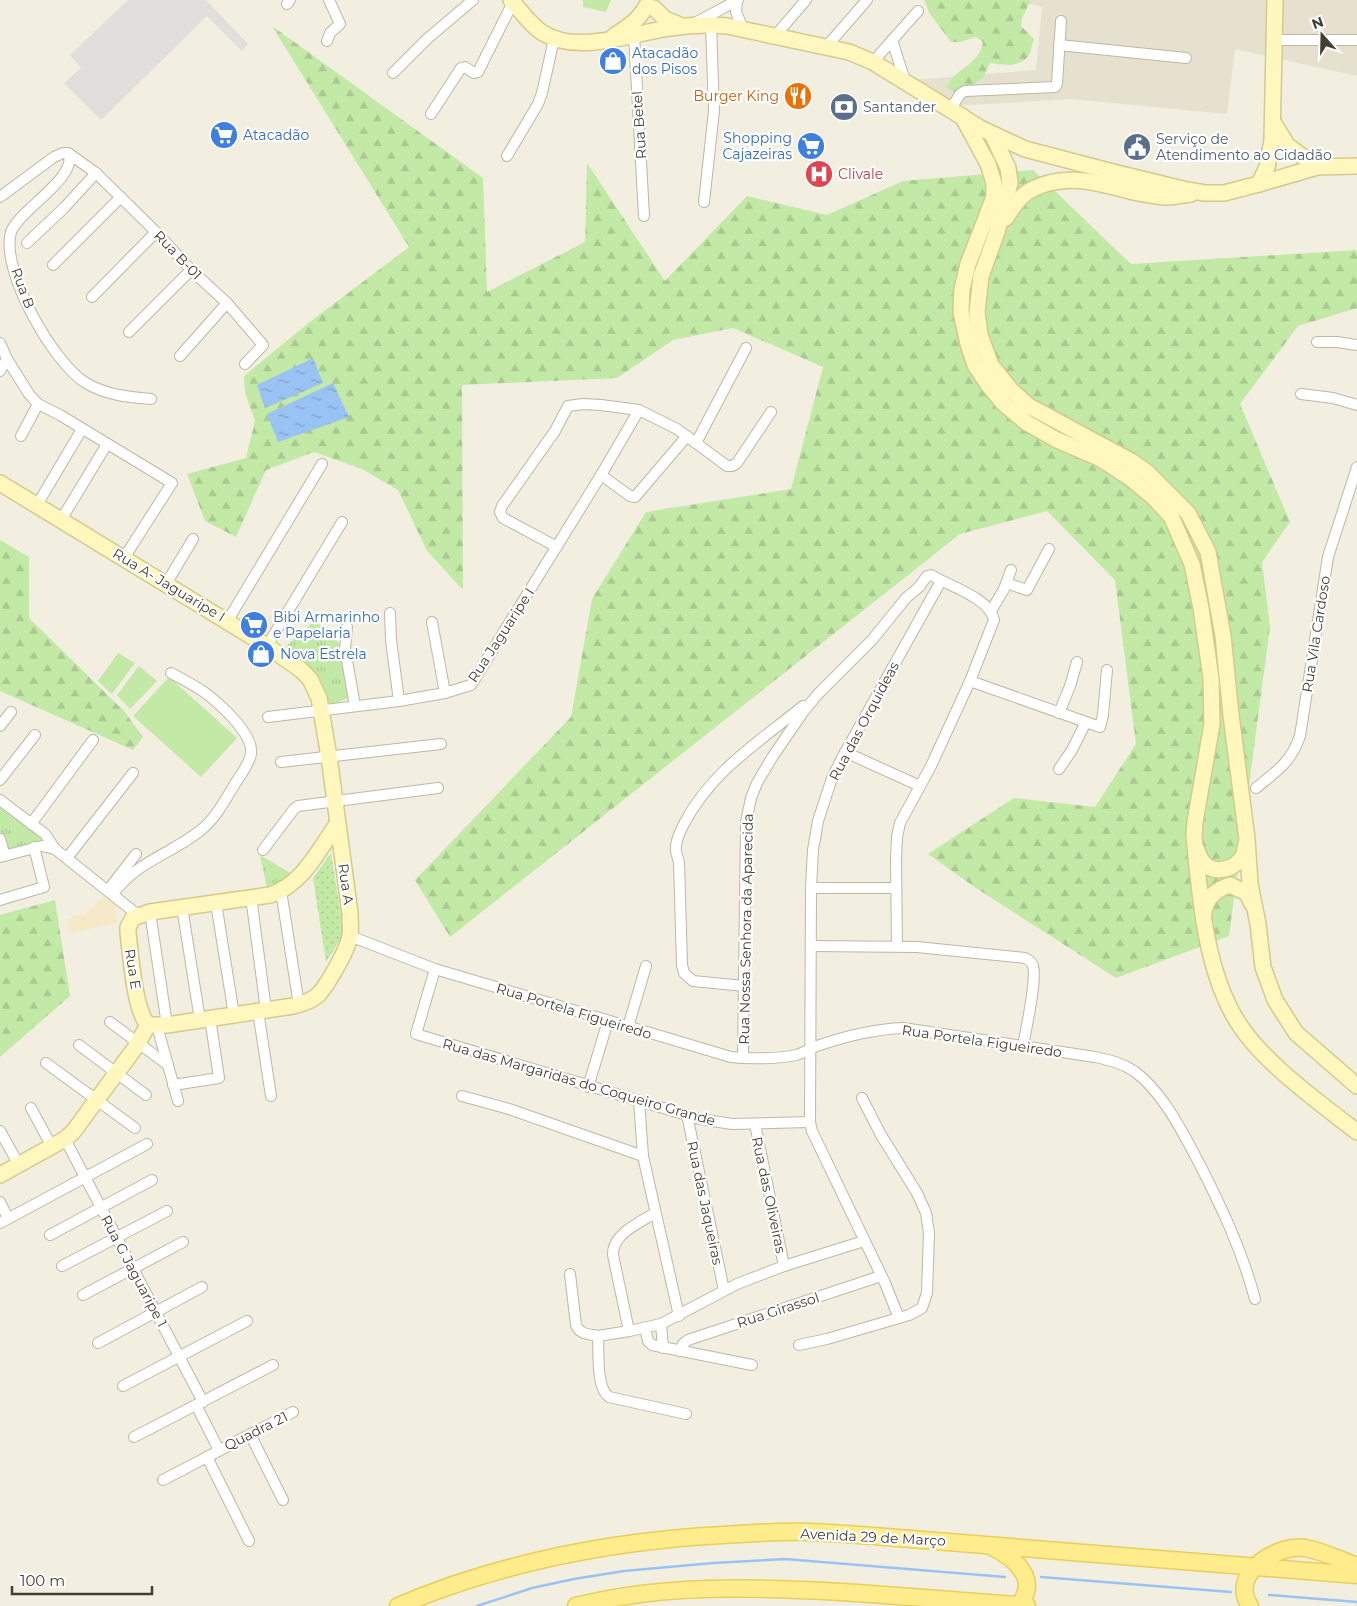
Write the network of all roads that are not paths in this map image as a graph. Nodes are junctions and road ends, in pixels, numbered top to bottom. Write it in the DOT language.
graph roads {
  1 [pos="329,0"];
  2 [pos="474,0"];
  3 [pos="806,0"];
  4 [pos="867,0"];
  5 [pos="1275,0"];
  6 [pos="512,1"];
  7 [pos="738,1"];
  8 [pos="650,3"];
  9 [pos="918,11"];
  10 [pos="1061,21"];
  11 [pos="711,25"];
  12 [pos="686,26"];
  13 [pos="743,29"];
  14 [pos="655,31"];
  15 [pos="634,35"];
  16 [pos="775,36"];
  17 [pos="554,39"];
  18 [pos="606,40"];
  19 [pos="892,40"];
  20 [pos="1274,40"];
  21 [pos="1357,40"];
  22 [pos="327,41"];
  23 [pos="1059,45"];
  24 [pos="827,46"];
  25 [pos="879,55"];
  26 [pos="1186,58"];
  27 [pos="393,73"];
  28 [pos="905,81"];
  29 [pos="956,112"];
  30 [pos="431,114"];
  31 [pos="1274,122"];
  32 [pos="992,134"];
  33 [pos="1287,145"];
  34 [pos="1271,151"];
  35 [pos="68,153"];
  36 [pos="507,156"];
  37 [pos="1357,166"];
  38 [pos="1317,167"];
  39 [pos="96,173"];
  40 [pos="1259,184"];
  41 [pos="1205,193"];
  42 [pos="0,197"];
  43 [pos="121,197"];
  44 [pos="704,202"];
  45 [pos="644,216"];
  46 [pos="156,232"];
  47 [pos="997,232"];
  48 [pos="27,243"];
  49 [pos="53,266"];
  50 [pos="191,270"];
  51 [pos="92,297"];
  52 [pos="227,303"];
  53 [pos="129,332"];
  54 [pos="1317,342"];
  55 [pos="0,343"];
  56 [pos="1357,345"];
  57 [pos="746,348"];
  58 [pos="180,356"];
  59 [pos="7,359"];
  60 [pos="245,364"];
  61 [pos="0,371"];
  62 [pos="1301,394"];
  63 [pos="151,399"];
  64 [pos="38,404"];
  65 [pos="1357,405"];
  66 [pos="639,410"];
  67 [pos="771,412"];
  68 [pos="82,430"];
  69 [pos="20,436"];
  70 [pos="687,436"];
  71 [pos="696,443"];
  72 [pos="107,444"];
  73 [pos="322,464"];
  74 [pos="1357,467"];
  75 [pos="601,475"];
  76 [pos="0,483"];
  77 [pos="37,505"];
  78 [pos="61,520"];
  79 [pos="342,522"];
  80 [pos="193,539"];
  81 [pos="557,547"];
  82 [pos="1049,548"];
  83 [pos="124,558"];
  84 [pos="1011,570"];
  85 [pos="941,581"];
  86 [pos="1006,583"];
  87 [pos="166,584"];
  88 [pos="991,610"];
  89 [pos="390,613"];
  90 [pos="228,620"];
  91 [pos="432,622"];
  92 [pos="347,627"];
  93 [pos="267,646"];
  94 [pos="1077,662"];
  95 [pos="1107,670"];
  96 [pos="171,673"];
  97 [pos="970,681"];
  98 [pos="445,693"];
  99 [pos="817,694"];
  100 [pos="399,701"];
  101 [pos="355,706"];
  102 [pos="322,710"];
  103 [pos="11,712"];
  104 [pos="1059,713"];
  105 [pos="268,717"];
  106 [pos="1086,722"];
  107 [pos="0,726"];
  108 [pos="35,734"];
  109 [pos="93,740"];
  110 [pos="441,744"];
  111 [pos="845,752"];
  112 [pos="329,757"];
  113 [pos="281,762"];
  114 [pos="1059,768"];
  115 [pos="133,773"];
  116 [pos="0,780"];
  117 [pos="920,786"];
  118 [pos="438,788"];
  119 [pos="1256,788"];
  120 [pos="0,800"];
  121 [pos="335,803"];
  122 [pos="31,824"];
  123 [pos="338,824"];
  124 [pos="1194,836"];
  125 [pos="0,839"];
  126 [pos="1247,839"];
  127 [pos="34,847"];
  128 [pos="55,849"];
  129 [pos="263,850"];
  130 [pos="136,854"];
  131 [pos="2,857"];
  132 [pos="67,858"];
  133 [pos="811,888"];
  134 [pos="896,888"];
  135 [pos="281,891"];
  136 [pos="110,892"];
  137 [pos="251,898"];
  138 [pos="0,900"];
  139 [pos="216,902"];
  140 [pos="182,907"];
  141 [pos="144,913"];
  142 [pos="1255,913"];
  143 [pos="1204,920"];
  144 [pos="350,936"];
  145 [pos="812,946"];
  146 [pos="897,946"];
  147 [pos="646,966"];
  148 [pos="435,969"];
  149 [pos="744,986"];
  150 [pos="299,1005"];
  151 [pos="262,1010"];
  152 [pos="234,1015"];
  153 [pos="205,1019"];
  154 [pos="608,1021"];
  155 [pos="110,1022"];
  156 [pos="158,1025"];
  157 [pos="628,1027"];
  158 [pos="138,1043"];
  159 [pos="79,1045"];
  160 [pos="1023,1046"];
  161 [pos="810,1050"];
  162 [pos="743,1058"];
  163 [pos="46,1063"];
  164 [pos="168,1065"];
  165 [pos="117,1072"];
  166 [pos="173,1085"];
  167 [pos="1357,1086"];
  168 [pos="588,1087"];
  169 [pos="146,1095"];
  170 [pos="271,1096"];
  171 [pos="462,1096"];
  172 [pos="862,1098"];
  173 [pos="96,1100"];
  174 [pos="178,1101"];
  175 [pos="639,1101"];
  176 [pos="31,1108"];
  177 [pos="687,1115"];
  178 [pos="810,1122"];
  179 [pos="755,1124"];
  180 [pos="135,1128"];
  181 [pos="0,1131"];
  182 [pos="1357,1132"];
  183 [pos="59,1143"];
  184 [pos="147,1144"];
  185 [pos="643,1156"];
  186 [pos="19,1165"];
  187 [pos="0,1175"];
  188 [pos="85,1178"];
  189 [pos="152,1180"];
  190 [pos="0,1202"];
  191 [pos="101,1208"];
  192 [pos="167,1211"];
  193 [pos="655,1213"];
  194 [pos="4,1220"];
  195 [pos="50,1235"];
  196 [pos="117,1238"];
  197 [pos="864,1241"];
  198 [pos="183,1242"];
  199 [pos="62,1266"];
  200 [pos="784,1266"];
  201 [pos="133,1268"];
  202 [pos="570,1274"];
  203 [pos="881,1276"];
  204 [pos="202,1287"];
  205 [pos="724,1290"];
  206 [pos="83,1295"];
  207 [pos="1255,1298"];
  208 [pos="156,1312"];
  209 [pos="679,1316"];
  210 [pos="898,1318"];
  211 [pos="247,1321"];
  212 [pos="661,1324"];
  213 [pos="645,1328"];
  214 [pos="629,1331"];
  215 [pos="598,1336"];
  216 [pos="98,1343"];
  217 [pos="799,1345"];
  218 [pos="663,1348"];
  219 [pos="679,1351"];
  220 [pos="180,1356"];
  221 [pos="752,1364"];
  222 [pos="273,1365"];
  223 [pos="123,1386"];
  224 [pos="200,1404"];
  225 [pos="294,1412"];
  226 [pos="686,1414"];
  227 [pos="250,1434"];
  228 [pos="134,1437"];
  229 [pos="219,1450"];
  230 [pos="207,1456"];
  231 [pos="163,1480"];
  232 [pos="283,1500"];
  233 [pos="249,1541"];
  234 [pos="985,1544"];
  235 [pos="1255,1566"];
  236 [pos="1357,1566"];
  237 [pos="1357,1575"];
  238 [pos="873,1594"];
  239 [pos="398,1606"];
  240 [pos="576,1606"];
  241 [pos="915,1606"];
  242 [pos="1018,1606"];
  243 [pos="1027,1606"];
  244 [pos="1250,1606"];
  1 -- 22 [label="street"];
  2 -- 27 [label="street"];
  3 -- 16 [label="street"];
  4 -- 24 [label="street"];
  5 -- 20 [label="main road"];
  6 -- 17 [label="main road"];
  6 -- 30 [label="street"];
  7 -- 12 [label="street"];
  7 -- 13 [label="street"];
  8 -- 12 [label="main road"];
  8 -- 14 [label="main road"];
  8 -- 18 [label="main road"];
  9 -- 19 [label="street"];
  10 -- 23 [label="street"];
  11 -- 12 [label="main road"];
  11 -- 13 [label="main road"];
  11 -- 44 [label="street"];
  12 -- 14 [label="main road"];
  13 -- 16 [label="main road"];
  14 -- 15 [label="main road"];
  15 -- 18 [label="main road"];
  15 -- 45 [label="street, Rua Betel"];
  16 -- 24 [label="main road"];
  17 -- 18 [label="main road"];
  17 -- 36 [label="street"];
  19 -- 25 [label="street"];
  19 -- 28 [label="street"];
  20 -- 21 [label="street"];
  20 -- 31 [label="main road"];
  23 -- 26 [label="street"];
  23 -- 29 [label="street"];
  24 -- 28 [label="main road"];
  28 -- 29 [label="main road"];
  29 -- 32 [label="main road"];
  29 -- 124 [label="main road"];
  31 -- 33 [label="main road"];
  31 -- 34 [label="main road"];
  32 -- 41 [label="main road"];
  32 -- 47 [label="main road"];
  33 -- 34 [label="main road"];
  33 -- 38 [label="main road"];
  34 -- 40 [label="main road"];
  35 -- 39 [label="street, Rua B-01"];
  35 -- 42 [label="street"];
  35 -- 63 [label="street, Rua B"];
  37 -- 38 [label="main road"];
  38 -- 40 [label="main road"];
  39 -- 43 [label="street, Rua B-01"];
  39 -- 48 [label="street"];
  40 -- 41 [label="main road"];
  41 -- 47 [label="main road"];
  43 -- 46 [label="street, Rua B-01"];
  43 -- 49 [label="street"];
  46 -- 50 [label="street, Rua B-01"];
  46 -- 51 [label="street"];
  47 -- 126 [label="main road"];
  50 -- 52 [label="street, Rua B-01"];
  50 -- 53 [label="street"];
  52 -- 58 [label="street"];
  52 -- 60 [label="street, Rua B-01"];
  54 -- 56 [label="street"];
  55 -- 59 [label="street"];
  57 -- 71 [label="street"];
  59 -- 61 [label="street"];
  59 -- 64 [label="street"];
  62 -- 65 [label="street"];
  64 -- 68 [label="street"];
  64 -- 69 [label="street"];
  66 -- 70 [label="street"];
  66 -- 75 [label="street, Rua Jaguaripe I"];
  66 -- 81 [label="street"];
  67 -- 71 [label="street"];
  68 -- 72 [label="street"];
  68 -- 77 [label="street"];
  70 -- 71 [label="street"];
  70 -- 75 [label="street"];
  72 -- 78 [label="street"];
  72 -- 83 [label="street"];
  73 -- 90 [label="street"];
  74 -- 119 [label="street, Rua Vila Cardoso"];
  75 -- 81 [label="street, Rua Jaguaripe I"];
  76 -- 77 [label="main road, Rua A- Jaguaripe I"];
  77 -- 78 [label="main road, Rua A- Jaguaripe I"];
  78 -- 83 [label="main road, Rua A- Jaguaripe I"];
  79 -- 93 [label="street"];
  80 -- 87 [label="street"];
  81 -- 98 [label="street, Rua Jaguaripe I"];
  82 -- 86 [label="street"];
  83 -- 87 [label="main road, Rua A- Jaguaripe I"];
  84 -- 86 [label="street"];
  85 -- 88 [label="street"];
  85 -- 99 [label="street, Rua Nossa Senhora da Aparecida"];
  85 -- 111 [label="street, Rua das Orquideas"];
  86 -- 88 [label="street"];
  87 -- 90 [label="main road, Rua A- Jaguaripe I"];
  88 -- 97 [label="street"];
  89 -- 100 [label="street"];
  90 -- 93 [label="main road, Rua A- Jaguaripe I"];
  91 -- 98 [label="street"];
  92 -- 101 [label="street"];
  93 -- 102 [label="main road, Rua A- Jaguaripe I"];
  94 -- 104 [label="street"];
  95 -- 106 [label="street"];
  96 -- 136 [label="street"];
  97 -- 104 [label="street"];
  97 -- 117 [label="street"];
  98 -- 100 [label="street, Rua Jaguaripe I"];
  99 -- 149 [label="street, Rua Nossa Senhora da Aparecida"];
  99 -- 149 [label="street"];
  100 -- 101 [label="street, Rua Jaguaripe I"];
  101 -- 102 [label="street, Rua Jaguaripe I"];
  102 -- 105 [label="street, Rua Jaguaripe I"];
  102 -- 112 [label="main road, Rua A- Jaguaripe I"];
  103 -- 107 [label="street"];
  104 -- 106 [label="street"];
  106 -- 114 [label="street"];
  108 -- 116 [label="street"];
  109 -- 122 [label="street"];
  110 -- 112 [label="street"];
  111 -- 117 [label="street"];
  111 -- 133 [label="street, Rua das Orquideas"];
  112 -- 113 [label="street"];
  112 -- 121 [label="main road, Rua A- Jaguaripe I"];
  115 -- 132 [label="street"];
  117 -- 134 [label="street"];
  118 -- 121 [label="street"];
  120 -- 122 [label="street"];
  121 -- 123 [label="main road, Rua A- Jaguaripe I"];
  121 -- 129 [label="street"];
  122 -- 128 [label="street"];
  123 -- 135 [label="main road"];
  123 -- 144 [label="main road, Rua A"];
  124 -- 126 [label="main road"];
  124 -- 143 [label="main road"];
  125 -- 131 [label="street"];
  126 -- 142 [label="main road"];
  127 -- 128 [label="street"];
  127 -- 131 [label="street"];
  127 -- 138 [label="street"];
  128 -- 132 [label="street"];
  130 -- 136 [label="street"];
  132 -- 136 [label="street"];
  133 -- 134 [label="street"];
  133 -- 145 [label="street, Rua das Orquideas"];
  134 -- 146 [label="street"];
  135 -- 137 [label="main road"];
  135 -- 150 [label="street"];
  136 -- 141 [label="street"];
  137 -- 139 [label="main road"];
  137 -- 151 [label="street"];
  139 -- 140 [label="main road"];
  139 -- 152 [label="street"];
  140 -- 141 [label="main road"];
  140 -- 153 [label="street"];
  141 -- 156 [label="street"];
  141 -- 156 [label="main road, Rua E"];
  142 -- 143 [label="main road"];
  142 -- 167 [label="main road"];
  143 -- 182 [label="main road"];
  144 -- 148 [label="street, Rua Portela Figueiredo"];
  144 -- 150 [label="main road, Rua A"];
  145 -- 146 [label="street"];
  145 -- 161 [label="street, Rua das Orquideas"];
  146 -- 160 [label="street"];
  147 -- 157 [label="street"];
  148 -- 154 [label="street, Rua Portela Figueiredo"];
  148 -- 168 [label="street, Rua das Margaridas do Coqueiro Grande"];
  149 -- 162 [label="street, Rua Nossa Senhora da Aparecida"];
  150 -- 151 [label="main road, Rua A"];
  151 -- 152 [label="main road, Rua A"];
  151 -- 170 [label="street"];
  152 -- 153 [label="main road, Rua A"];
  153 -- 156 [label="main road, Rua A"];
  153 -- 166 [label="street"];
  154 -- 157 [label="street, Rua Portela Figueiredo"];
  154 -- 168 [label="street"];
  155 -- 158 [label="street"];
  156 -- 158 [label="main road"];
  156 -- 164 [label="street"];
  157 -- 162 [label="street, Rua Portela Figueiredo"];
  158 -- 164 [label="street"];
  158 -- 165 [label="main road"];
  159 -- 165 [label="street"];
  160 -- 161 [label="street, Rua Portela Figueiredo"];
  160 -- 207 [label="street, Rua Portela Figueiredo"];
  161 -- 162 [label="street, Rua Portela Figueiredo"];
  161 -- 178 [label="street, Rua das Orquideas"];
  163 -- 173 [label="street"];
  164 -- 166 [label="street"];
  165 -- 169 [label="street"];
  165 -- 173 [label="main road"];
  166 -- 174 [label="street"];
  168 -- 175 [label="street, Rua das Margaridas do Coqueiro Grande"];
  171 -- 185 [label="street"];
  172 -- 210 [label="street"];
  173 -- 180 [label="street"];
  173 -- 183 [label="main road"];
  175 -- 177 [label="street, Rua das Margaridas do Coqueiro Grande"];
  175 -- 185 [label="street"];
  176 -- 183 [label="street, Rua G Jaguaripe 1"];
  177 -- 179 [label="street, Rua das Margaridas do Coqueiro Grande"];
  177 -- 205 [label="street, Rua das Jaqueiras"];
  178 -- 179 [label="street, Rua das Margaridas do Coqueiro Grande"];
  178 -- 197 [label="street, Rua das Orquideas"];
  179 -- 200 [label="street, Rua das Oliveiras"];
  181 -- 186 [label="street"];
  183 -- 186 [label="main road"];
  183 -- 188 [label="street, Rua G Jaguaripe 1"];
  184 -- 188 [label="street"];
  185 -- 193 [label="street"];
  186 -- 187 [label="main road"];
  188 -- 191 [label="street, Rua G Jaguaripe 1"];
  188 -- 194 [label="street"];
  189 -- 191 [label="street"];
  190 -- 194 [label="street"];
  191 -- 195 [label="street"];
  191 -- 196 [label="street, Rua G Jaguaripe 1"];
  192 -- 196 [label="street"];
  193 -- 209 [label="street"];
  193 -- 214 [label="street"];
  196 -- 199 [label="street"];
  196 -- 201 [label="street, Rua G Jaguaripe 1"];
  197 -- 200 [label="street"];
  197 -- 203 [label="street, Rua das Orquideas"];
  198 -- 201 [label="street"];
  200 -- 205 [label="street"];
  201 -- 206 [label="street"];
  201 -- 208 [label="street, Rua G Jaguaripe 1"];
  202 -- 215 [label="street"];
  203 -- 210 [label="street, Rua das Orquideas"];
  203 -- 219 [label="street, Rua Girassol"];
  204 -- 208 [label="street"];
  205 -- 209 [label="street"];
  208 -- 216 [label="street"];
  208 -- 220 [label="street, Rua G Jaguaripe 1"];
  209 -- 212 [label="street"];
  210 -- 217 [label="street"];
  211 -- 220 [label="street"];
  212 -- 213 [label="street"];
  212 -- 218 [label="street"];
  213 -- 214 [label="street"];
  213 -- 218 [label="street"];
  214 -- 215 [label="street"];
  215 -- 226 [label="street"];
  218 -- 219 [label="street"];
  219 -- 221 [label="street"];
  220 -- 223 [label="street"];
  220 -- 224 [label="street, Rua G Jaguaripe 1"];
  222 -- 224 [label="street"];
  224 -- 228 [label="street"];
  224 -- 229 [label="street, Rua G Jaguaripe 1"];
  225 -- 227 [label="street, Quadra 21"];
  227 -- 229 [label="street, Quadra 21"];
  227 -- 232 [label="street"];
  229 -- 230 [label="street, Quadra 21"];
  230 -- 231 [label="street, Quadra 21"];
  230 -- 233 [label="street"];
  234 -- 235 [label="main road, Avenida 29 de Março"];
  234 -- 239 [label="main road, Avenida 29 de Março"];
  234 -- 242 [label="main road"];
  235 -- 236 [label="main road"];
  235 -- 237 [label="main road, Avenida 29 de Março"];
  235 -- 244 [label="main road"];
  238 -- 240 [label="main road"];
  238 -- 241 [label="main road"];
  238 -- 242 [label="main road"];
  242 -- 243 [label="main road"];
}
